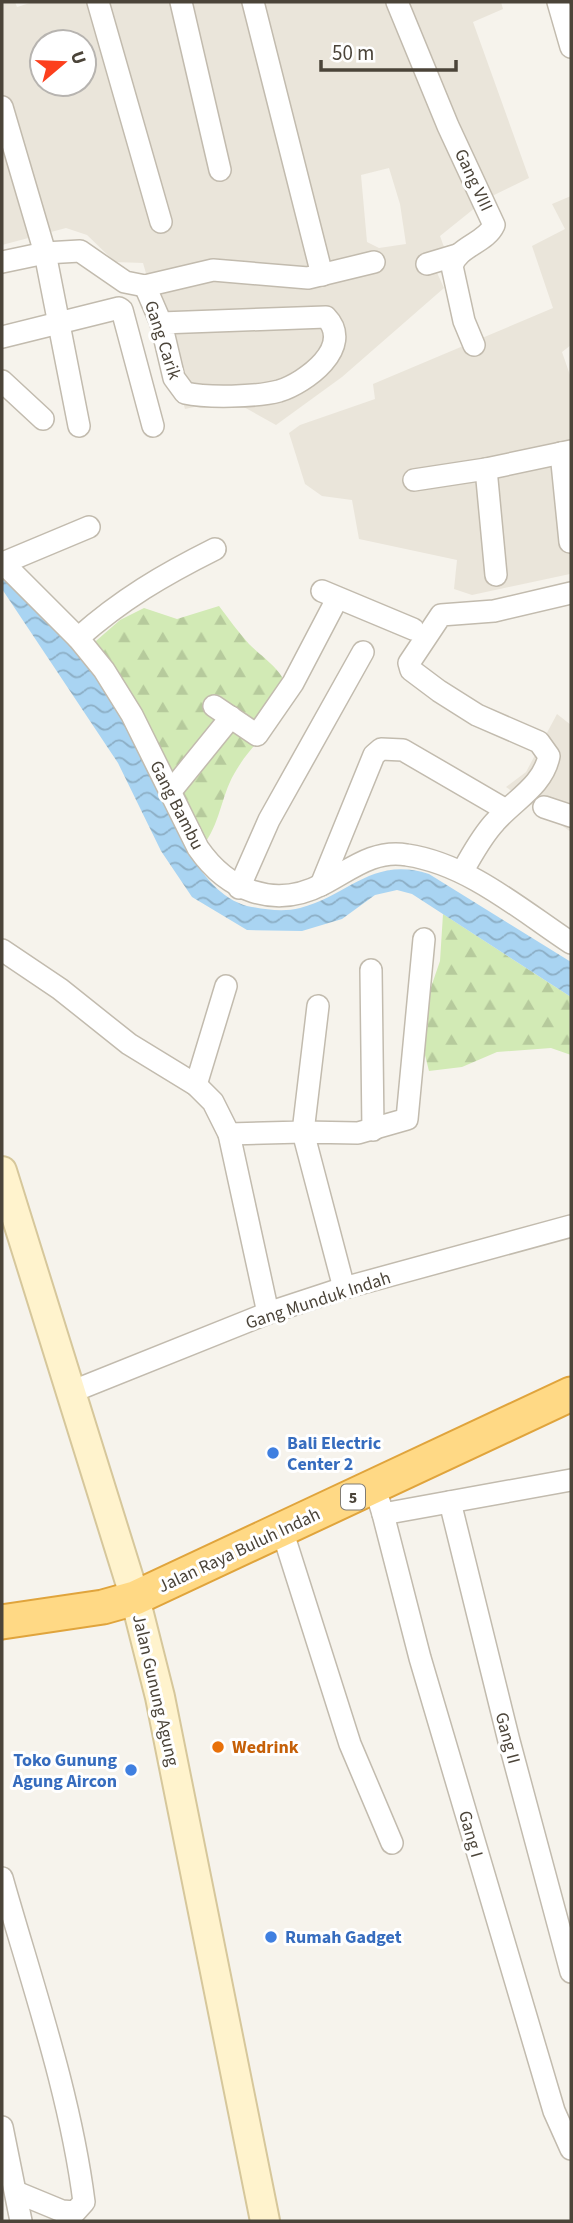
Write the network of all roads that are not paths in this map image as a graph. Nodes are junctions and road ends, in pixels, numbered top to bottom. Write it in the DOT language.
graph roads {
  1 [pos="98,2"];
  2 [pos="181,2"];
  3 [pos="253,2"];
  4 [pos="397,2"];
  5 [pos="558,2"];
  6 [pos="571,47"];
  7 [pos="2,107"];
  8 [pos="220,170"];
  9 [pos="161,222"];
  10 [pos="46,253"];
  11 [pos="457,255"];
  12 [pos="2,262"];
  13 [pos="374,262"];
  14 [pos="427,264"];
  15 [pos="322,275"];
  16 [pos="145,286"];
  17 [pos="59,323"];
  18 [pos="161,323"];
  19 [pos="2,337"];
  20 [pos="474,345"];
  21 [pos="2,381"];
  22 [pos="43,419"];
  23 [pos="79,426"];
  24 [pos="153,426"];
  25 [pos="566,452"];
  26 [pos="486,469"];
  27 [pos="414,480"];
  28 [pos="89,527"];
  29 [pos="570,542"];
  30 [pos="215,549"];
  31 [pos="3,562"];
  32 [pos="496,575"];
  33 [pos="571,593"];
  34 [pos="413,629"];
  35 [pos="78,638"];
  36 [pos="363,652"];
  37 [pos="171,791"];
  38 [pos="544,807"];
  39 [pos="506,810"];
  40 [pos="571,816"];
  41 [pos="462,872"];
  42 [pos="321,885"];
  43 [pos="239,888"];
  44 [pos="425,939"];
  45 [pos="571,943"];
  46 [pos="2,950"];
  47 [pos="371,971"];
  48 [pos="226,986"];
  49 [pos="317,1006"];
  50 [pos="196,1085"];
  51 [pos="373,1130"];
  52 [pos="303,1132"];
  53 [pos="229,1134"];
  54 [pos="2,1171"];
  55 [pos="571,1226"];
  56 [pos="344,1288"];
  57 [pos="268,1313"];
  58 [pos="71,1392"];
  59 [pos="571,1394"];
  60 [pos="570,1483"];
  61 [pos="379,1501"];
  62 [pos="450,1502"];
  63 [pos="282,1530"];
  64 [pos="135,1598"];
  65 [pos="2,1622"];
  66 [pos="393,1843"];
  67 [pos="2,1878"];
  68 [pos="571,1972"];
  69 [pos="2,2127"];
  70 [pos="571,2149"];
  71 [pos="16,2192"];
  72 [pos="21,2221"];
  73 [pos="265,2221"];
  1 -- 9 [label="street"];
  2 -- 8 [label="street"];
  3 -- 15 [label="street"];
  4 -- 11 [label="street, Gang VIII"];
  5 -- 6 [label="street"];
  7 -- 10 [label="street"];
  10 -- 12 [label="street, Gang Carik"];
  10 -- 16 [label="street, Gang Carik"];
  10 -- 17 [label="street"];
  11 -- 14 [label="street"];
  11 -- 20 [label="street"];
  13 -- 15 [label="street"];
  15 -- 16 [label="street"];
  16 -- 18 [label="street, Gang Carik"];
  17 -- 19 [label="street"];
  17 -- 23 [label="street"];
  17 -- 24 [label="street"];
  18 -- 18 [label="street, Gang Carik"];
  21 -- 22 [label="street"];
  25 -- 26 [label="street"];
  25 -- 29 [label="street"];
  26 -- 27 [label="street"];
  26 -- 32 [label="street"];
  28 -- 31 [label="street"];
  30 -- 35 [label="street"];
  31 -- 35 [label="street, Gang Bambu"];
  33 -- 39 [label="street"];
  34 -- 37 [label="street"];
  35 -- 37 [label="street, Gang Bambu"];
  36 -- 43 [label="street"];
  37 -- 43 [label="street, Gang Bambu"];
  38 -- 40 [label="street"];
  39 -- 41 [label="street"];
  39 -- 42 [label="street"];
  41 -- 42 [label="street, Gang Bambu"];
  41 -- 45 [label="street, Gang Bambu"];
  42 -- 43 [label="street, Gang Bambu"];
  44 -- 51 [label="street"];
  46 -- 50 [label="street"];
  47 -- 51 [label="street"];
  48 -- 50 [label="street"];
  49 -- 52 [label="street"];
  50 -- 53 [label="street"];
  51 -- 52 [label="street"];
  52 -- 53 [label="street"];
  52 -- 56 [label="street"];
  53 -- 57 [label="street"];
  54 -- 58 [label="main road, Jalan Gunung Agung"];
  55 -- 56 [label="street, Gang Munduk Indah"];
  56 -- 57 [label="street, Gang Munduk Indah"];
  57 -- 58 [label="street, Gang Munduk Indah"];
  58 -- 64 [label="main road, Jalan Gunung Agung"];
  59 -- 61 [label="highway, Jalan Raya Buluh Indah / 5"];
  60 -- 62 [label="street"];
  61 -- 62 [label="street"];
  61 -- 63 [label="highway, Jalan Raya Buluh Indah / 5"];
  61 -- 70 [label="street, Gang I"];
  62 -- 68 [label="street, Gang II"];
  63 -- 64 [label="highway, Jalan Raya Buluh Indah / 5"];
  63 -- 66 [label="street"];
  64 -- 65 [label="highway, 5"];
  64 -- 73 [label="main road, Jalan Gunung Agung"];
  67 -- 71 [label="street"];
  69 -- 71 [label="street"];
  71 -- 72 [label="street"];
}
